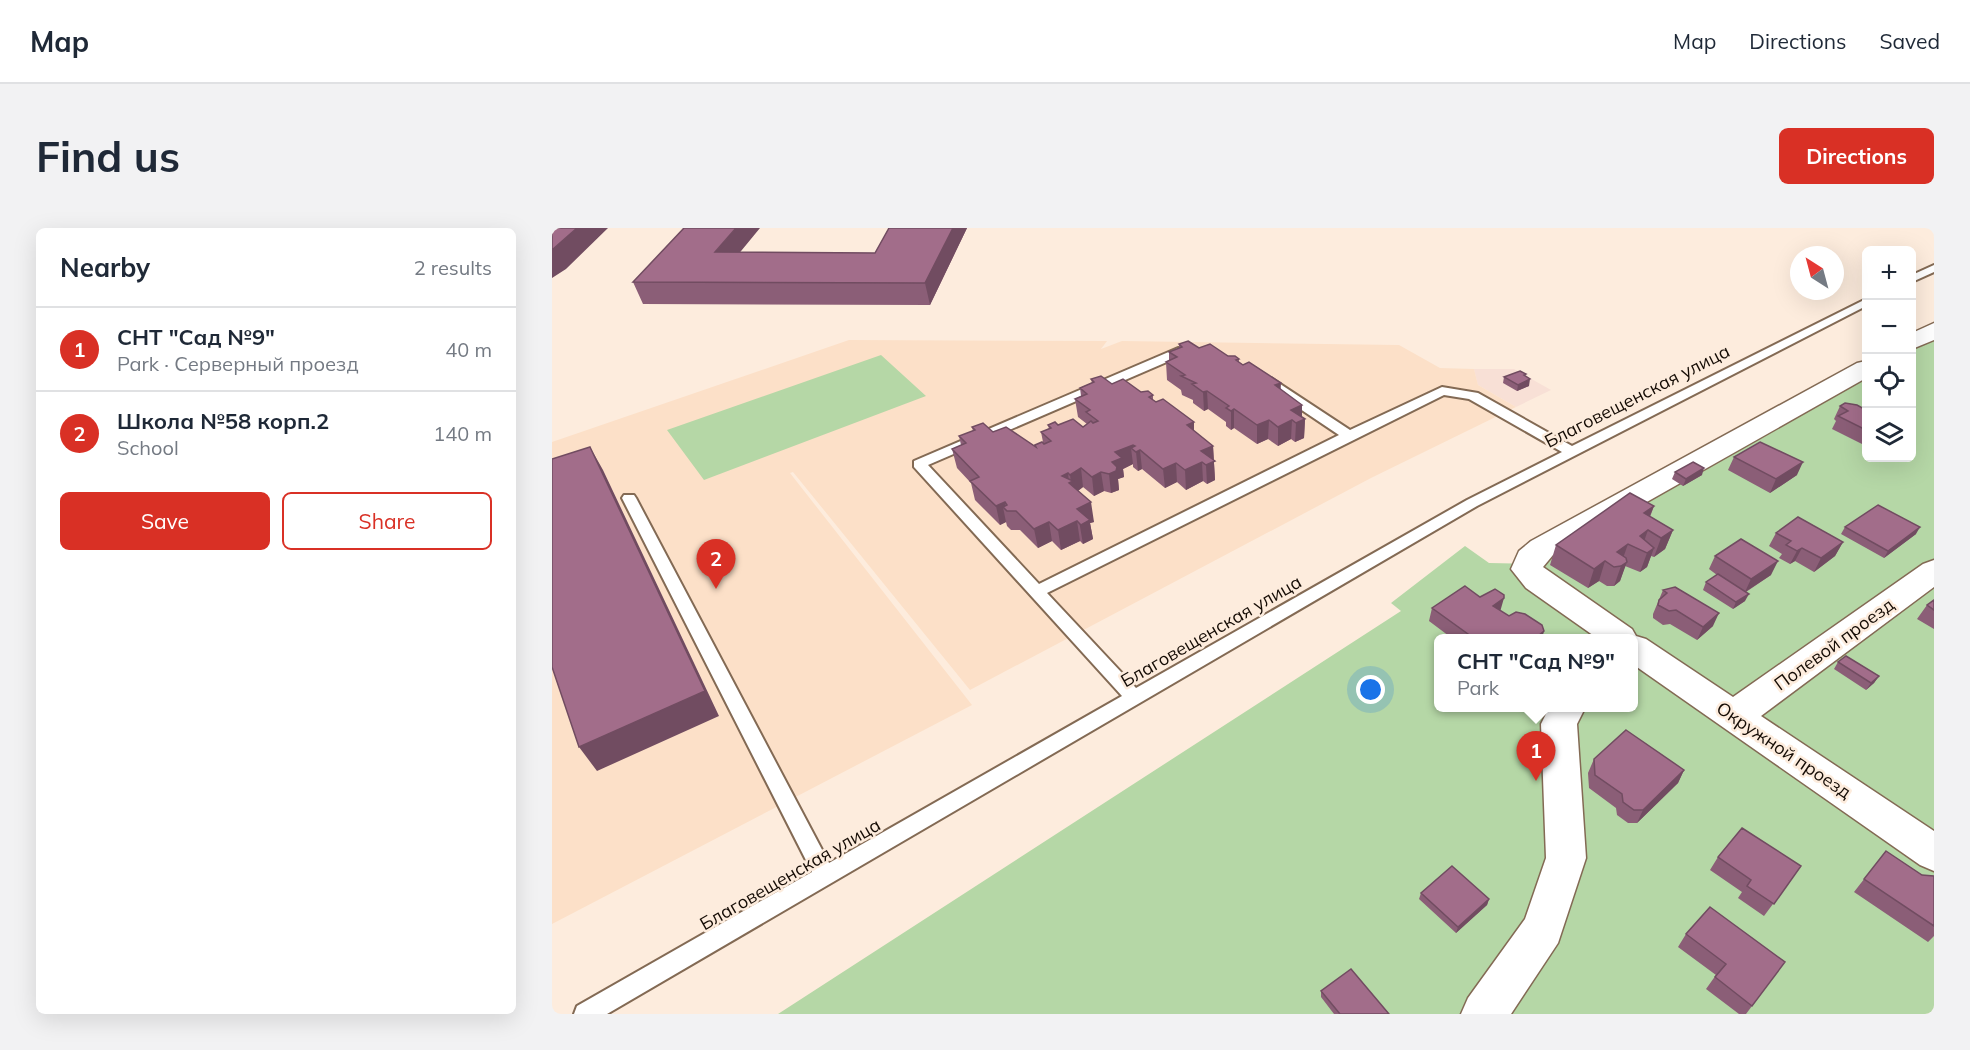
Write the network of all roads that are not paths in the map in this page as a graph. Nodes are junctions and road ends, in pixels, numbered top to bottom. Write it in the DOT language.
graph roads {
  1 [pos="1934,268"];
  2 [pos="1916,277"];
  3 [pos="1862,304"];
  4 [pos="1934,330"];
  5 [pos="1916,339"];
  6 [pos="1206,354"];
  7 [pos="1862,370"];
  8 [pos="1260,376"];
  9 [pos="1349,435"];
  10 [pos="1572,452"];
  11 [pos="629,498"];
  12 [pos="1934,572"];
  13 [pos="1037,591"];
  14 [pos="1613,634"];
  15 [pos="1638,651"];
  16 [pos="1135,698"];
  17 [pos="1566,712"];
  18 [pos="1734,716"];
  19 [pos="1934,854"];
  20 [pos="825,876"];
  21 [pos="585,1014"];
  22 [pos="1484,1014"];
  1 -- 2 [label="lane"];
  3 -- 10 [label="lane, Благовещенская улица"];
  4 -- 5 [label="street"];
  6 -- 13 [label="lane"];
  7 -- 14 [label="street"];
  8 -- 9 [label="lane"];
  9 -- 10 [label="lane"];
  9 -- 13 [label="lane"];
  10 -- 16 [label="lane, Благовещенская улица"];
  11 -- 20 [label="lane"];
  12 -- 18 [label="street, Полевой проезд"];
  13 -- 16 [label="lane"];
  15 -- 18 [label="street, Окружной проезд"];
  16 -- 20 [label="lane, Благовещенская улица"];
  17 -- 22 [label="street"];
  18 -- 19 [label="street, Окружной проезд"];
  20 -- 21 [label="lane, Благовещенская улица"];
}
